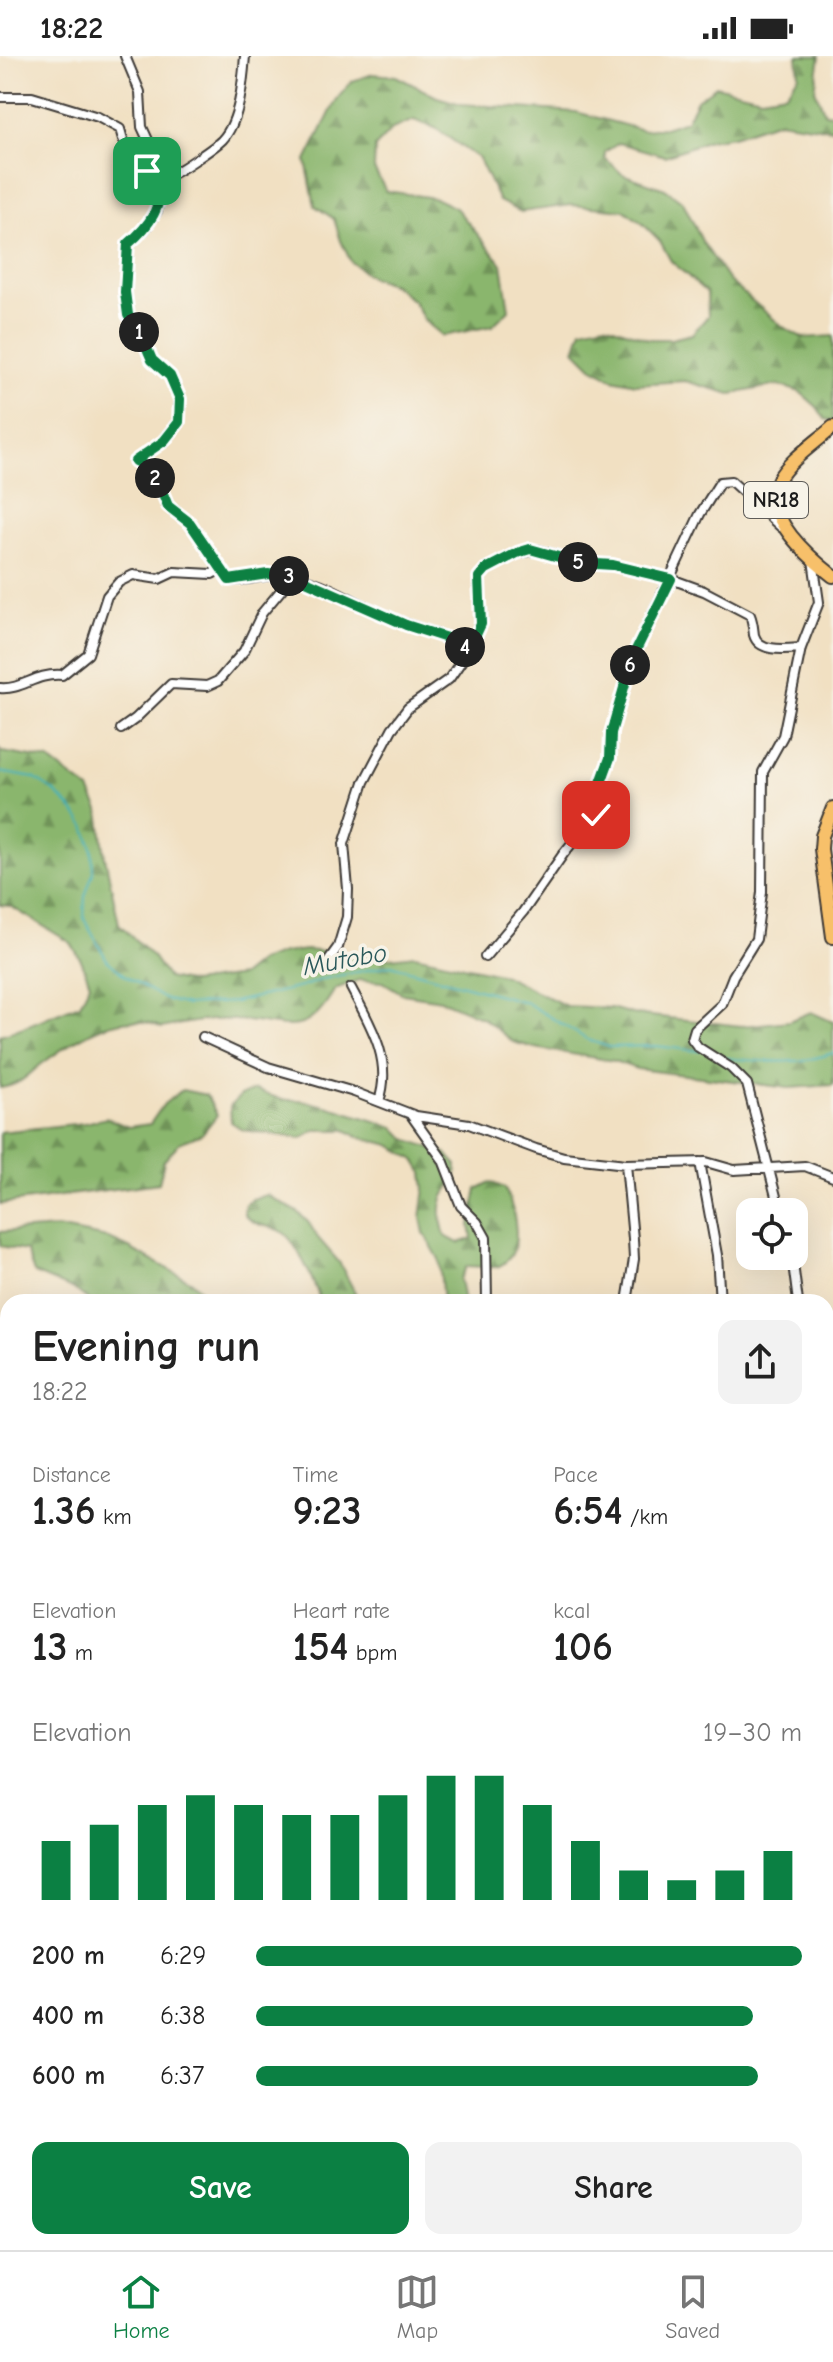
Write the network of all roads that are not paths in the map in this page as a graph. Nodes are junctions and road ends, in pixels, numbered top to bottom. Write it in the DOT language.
graph roads {
  1 [pos="125,56"];
  2 [pos="245,56"];
  3 [pos="0,97"];
  4 [pos="165,177"];
  5 [pos="833,427"];
  6 [pos="786,531"];
  7 [pos="813,560"];
  8 [pos="221,569"];
  9 [pos="833,576"];
  10 [pos="292,577"];
  11 [pos="671,579"];
  12 [pos="801,648"];
  13 [pos="469,650"];
  14 [pos="0,688"];
  15 [pos="121,729"];
  16 [pos="833,808"];
  17 [pos="833,937"];
  18 [pos="485,957"];
  19 [pos="330,958"];
  20 [pos="351,988"];
  21 [pos="203,1037"];
  22 [pos="379,1101"];
  23 [pos="411,1115"];
  24 [pos="700,1162"];
  25 [pos="626,1164"];
  26 [pos="768,1167"];
  27 [pos="833,1177"];
  28 [pos="776,1198"];
  29 [pos="794,1270"];
  30 [pos="487,1294"];
  31 [pos="628,1294"];
  32 [pos="719,1294"];
  33 [pos="797,1294"];
  1 -- 4 [label="street"];
  2 -- 4 [label="street"];
  3 -- 4 [label="street"];
  4 -- 8 [label="street"];
  5 -- 6 [label="main road, NR18"];
  6 -- 7 [label="main road, NR18"];
  6 -- 11 [label="street"];
  7 -- 9 [label="main road, NR18"];
  7 -- 12 [label="street"];
  8 -- 10 [label="street"];
  8 -- 14 [label="street"];
  10 -- 13 [label="street"];
  10 -- 15 [label="street"];
  11 -- 12 [label="street"];
  11 -- 13 [label="street"];
  11 -- 18 [label="street"];
  12 -- 26 [label="street"];
  13 -- 19 [label="street"];
  16 -- 17 [label="main road"];
  20 -- 22 [label="street"];
  21 -- 22 [label="street"];
  22 -- 23 [label="street"];
  23 -- 25 [label="street"];
  23 -- 30 [label="street"];
  24 -- 25 [label="street"];
  24 -- 26 [label="street"];
  24 -- 32 [label="street"];
  25 -- 31 [label="street"];
  26 -- 27 [label="street"];
  26 -- 28 [label="street"];
  29 -- 33 [label="street"];
}
